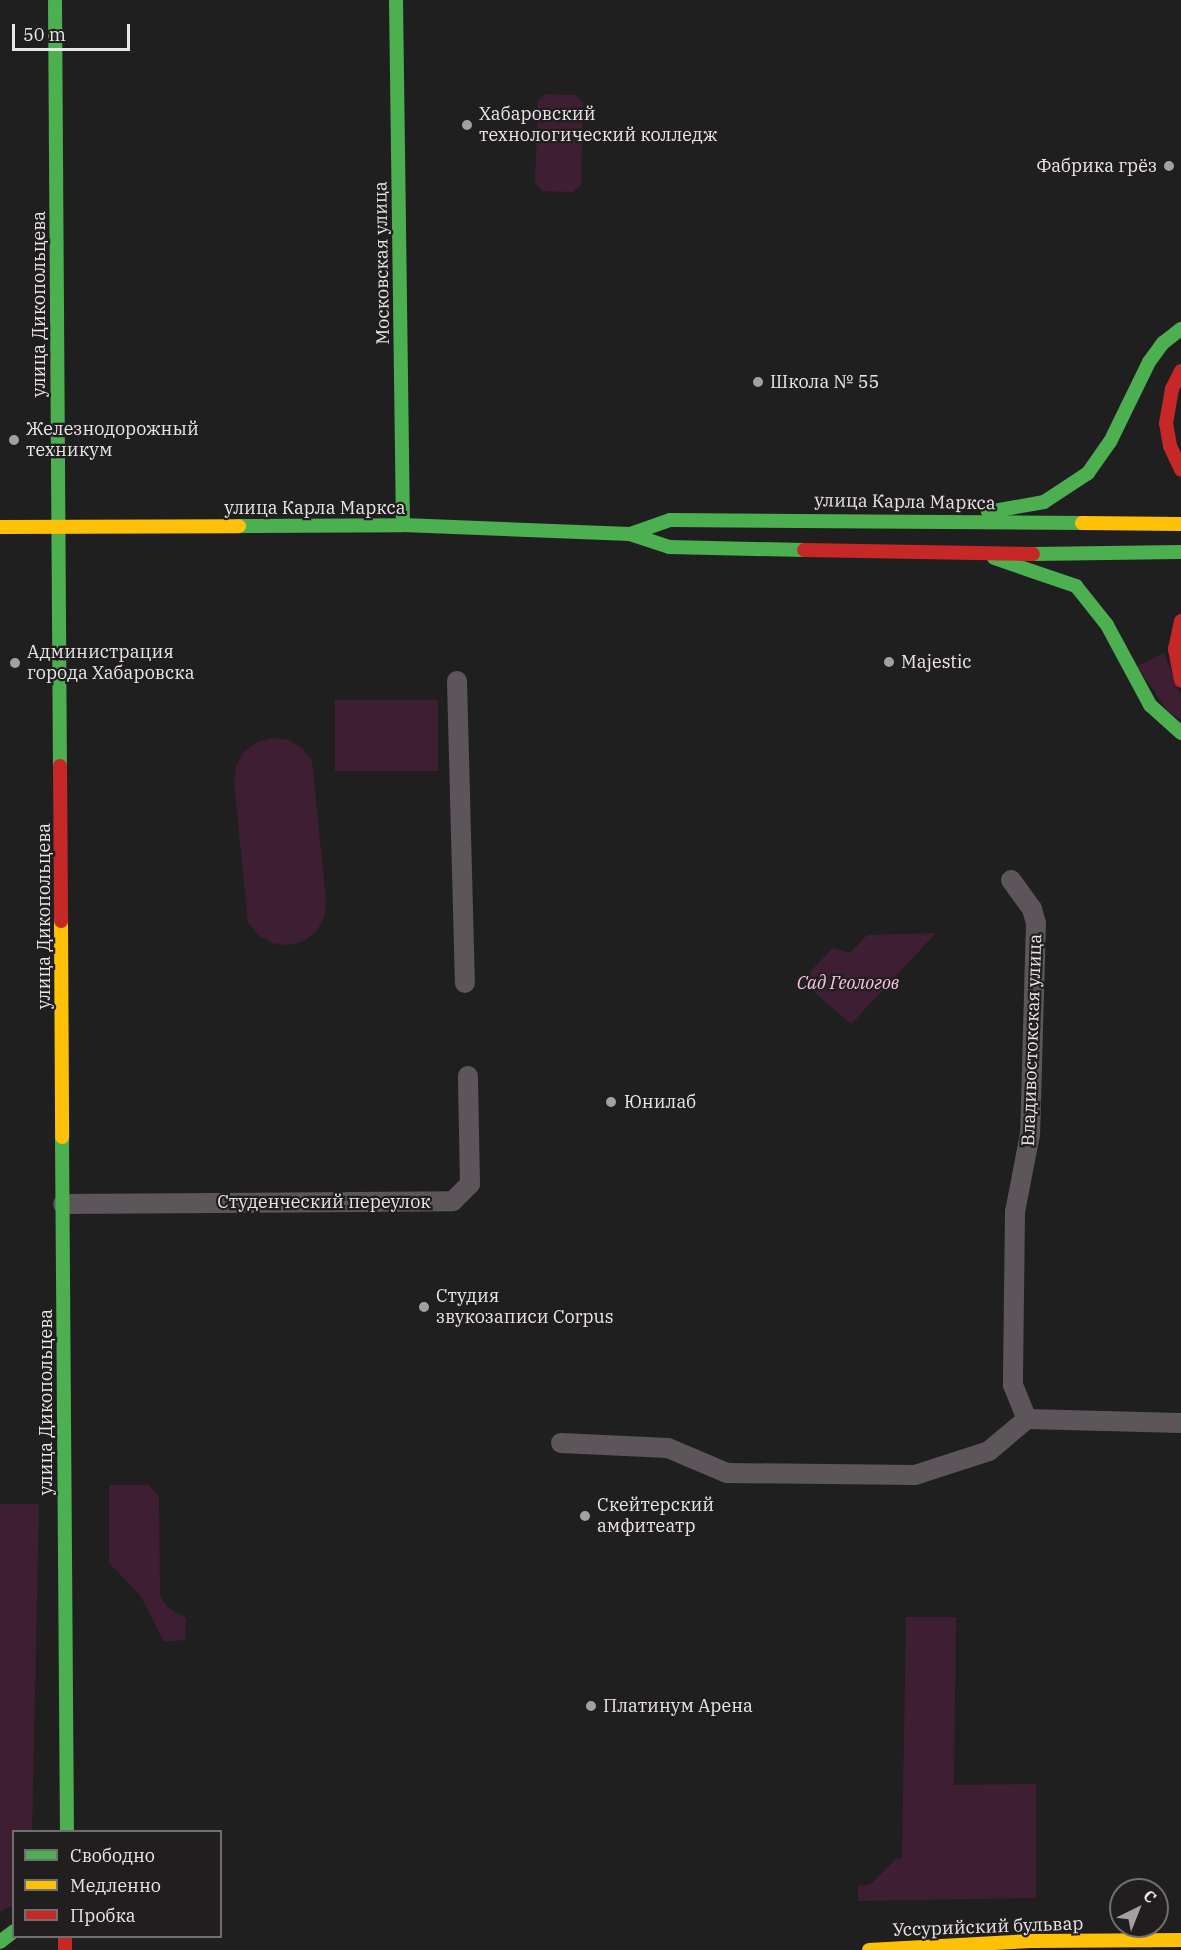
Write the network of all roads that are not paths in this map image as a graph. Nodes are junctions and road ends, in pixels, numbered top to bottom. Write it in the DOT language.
graph roads {
  1 [pos="55,0"];
  2 [pos="396,0"];
  3 [pos="1181,329"];
  4 [pos="1181,371"];
  5 [pos="1181,470"];
  6 [pos="898,520"];
  7 [pos="1181,524"];
  8 [pos="403,525"];
  9 [pos="0,527"];
  10 [pos="57,527"];
  11 [pos="630,534"];
  12 [pos="1181,552"];
  13 [pos="984,555"];
  14 [pos="1181,621"];
  15 [pos="1181,680"];
  16 [pos="457,681"];
  17 [pos="1181,732"];
  18 [pos="1011,880"];
  19 [pos="465,983"];
  20 [pos="468,1076"];
  21 [pos="63,1204"];
  22 [pos="1027,1419"];
  23 [pos="1181,1423"];
  24 [pos="561,1443"];
  25 [pos="67,1816"];
  26 [pos="63,1830"];
  27 [pos="67,1830"];
  28 [pos="12,1933"];
  29 [pos="1181,1940"];
  30 [pos="0,1942"];
  31 [pos="1058,1945"];
  32 [pos="869,1950"];
  1 -- 10 [label="main road, улица Дикопольцева"];
  2 -- 8 [label="main road, Московская улица"];
  3 -- 6 [label="main road"];
  4 -- 5 [label="main road"];
  6 -- 7 [label="main road, улица Карла Маркса"];
  6 -- 11 [label="main road, улица Карла Маркса"];
  8 -- 10 [label="main road, улица Карла Маркса"];
  8 -- 11 [label="main road, улица Карла Маркса"];
  9 -- 10 [label="main road, улица Карла Маркса"];
  10 -- 21 [label="main road, улица Дикопольцева"];
  11 -- 13 [label="main road, улица Карла Маркса"];
  12 -- 13 [label="main road, улица Карла Маркса"];
  13 -- 17 [label="main road"];
  14 -- 15 [label="main road"];
  16 -- 19 [label="street"];
  18 -- 22 [label="street, Владивостокская улица"];
  20 -- 21 [label="street, Студенческий переулок"];
  21 -- 25 [label="main road, улица Дикопольцева"];
  22 -- 23 [label="street"];
  22 -- 24 [label="street"];
  25 -- 26 [label="main road"];
  25 -- 27 [label="main road, улица Дикопольцева"];
  28 -- 30 [label="main road"];
  29 -- 31 [label="main road, Уссурийский бульвар"];
  31 -- 32 [label="main road, Уссурийский бульвар"];
}
